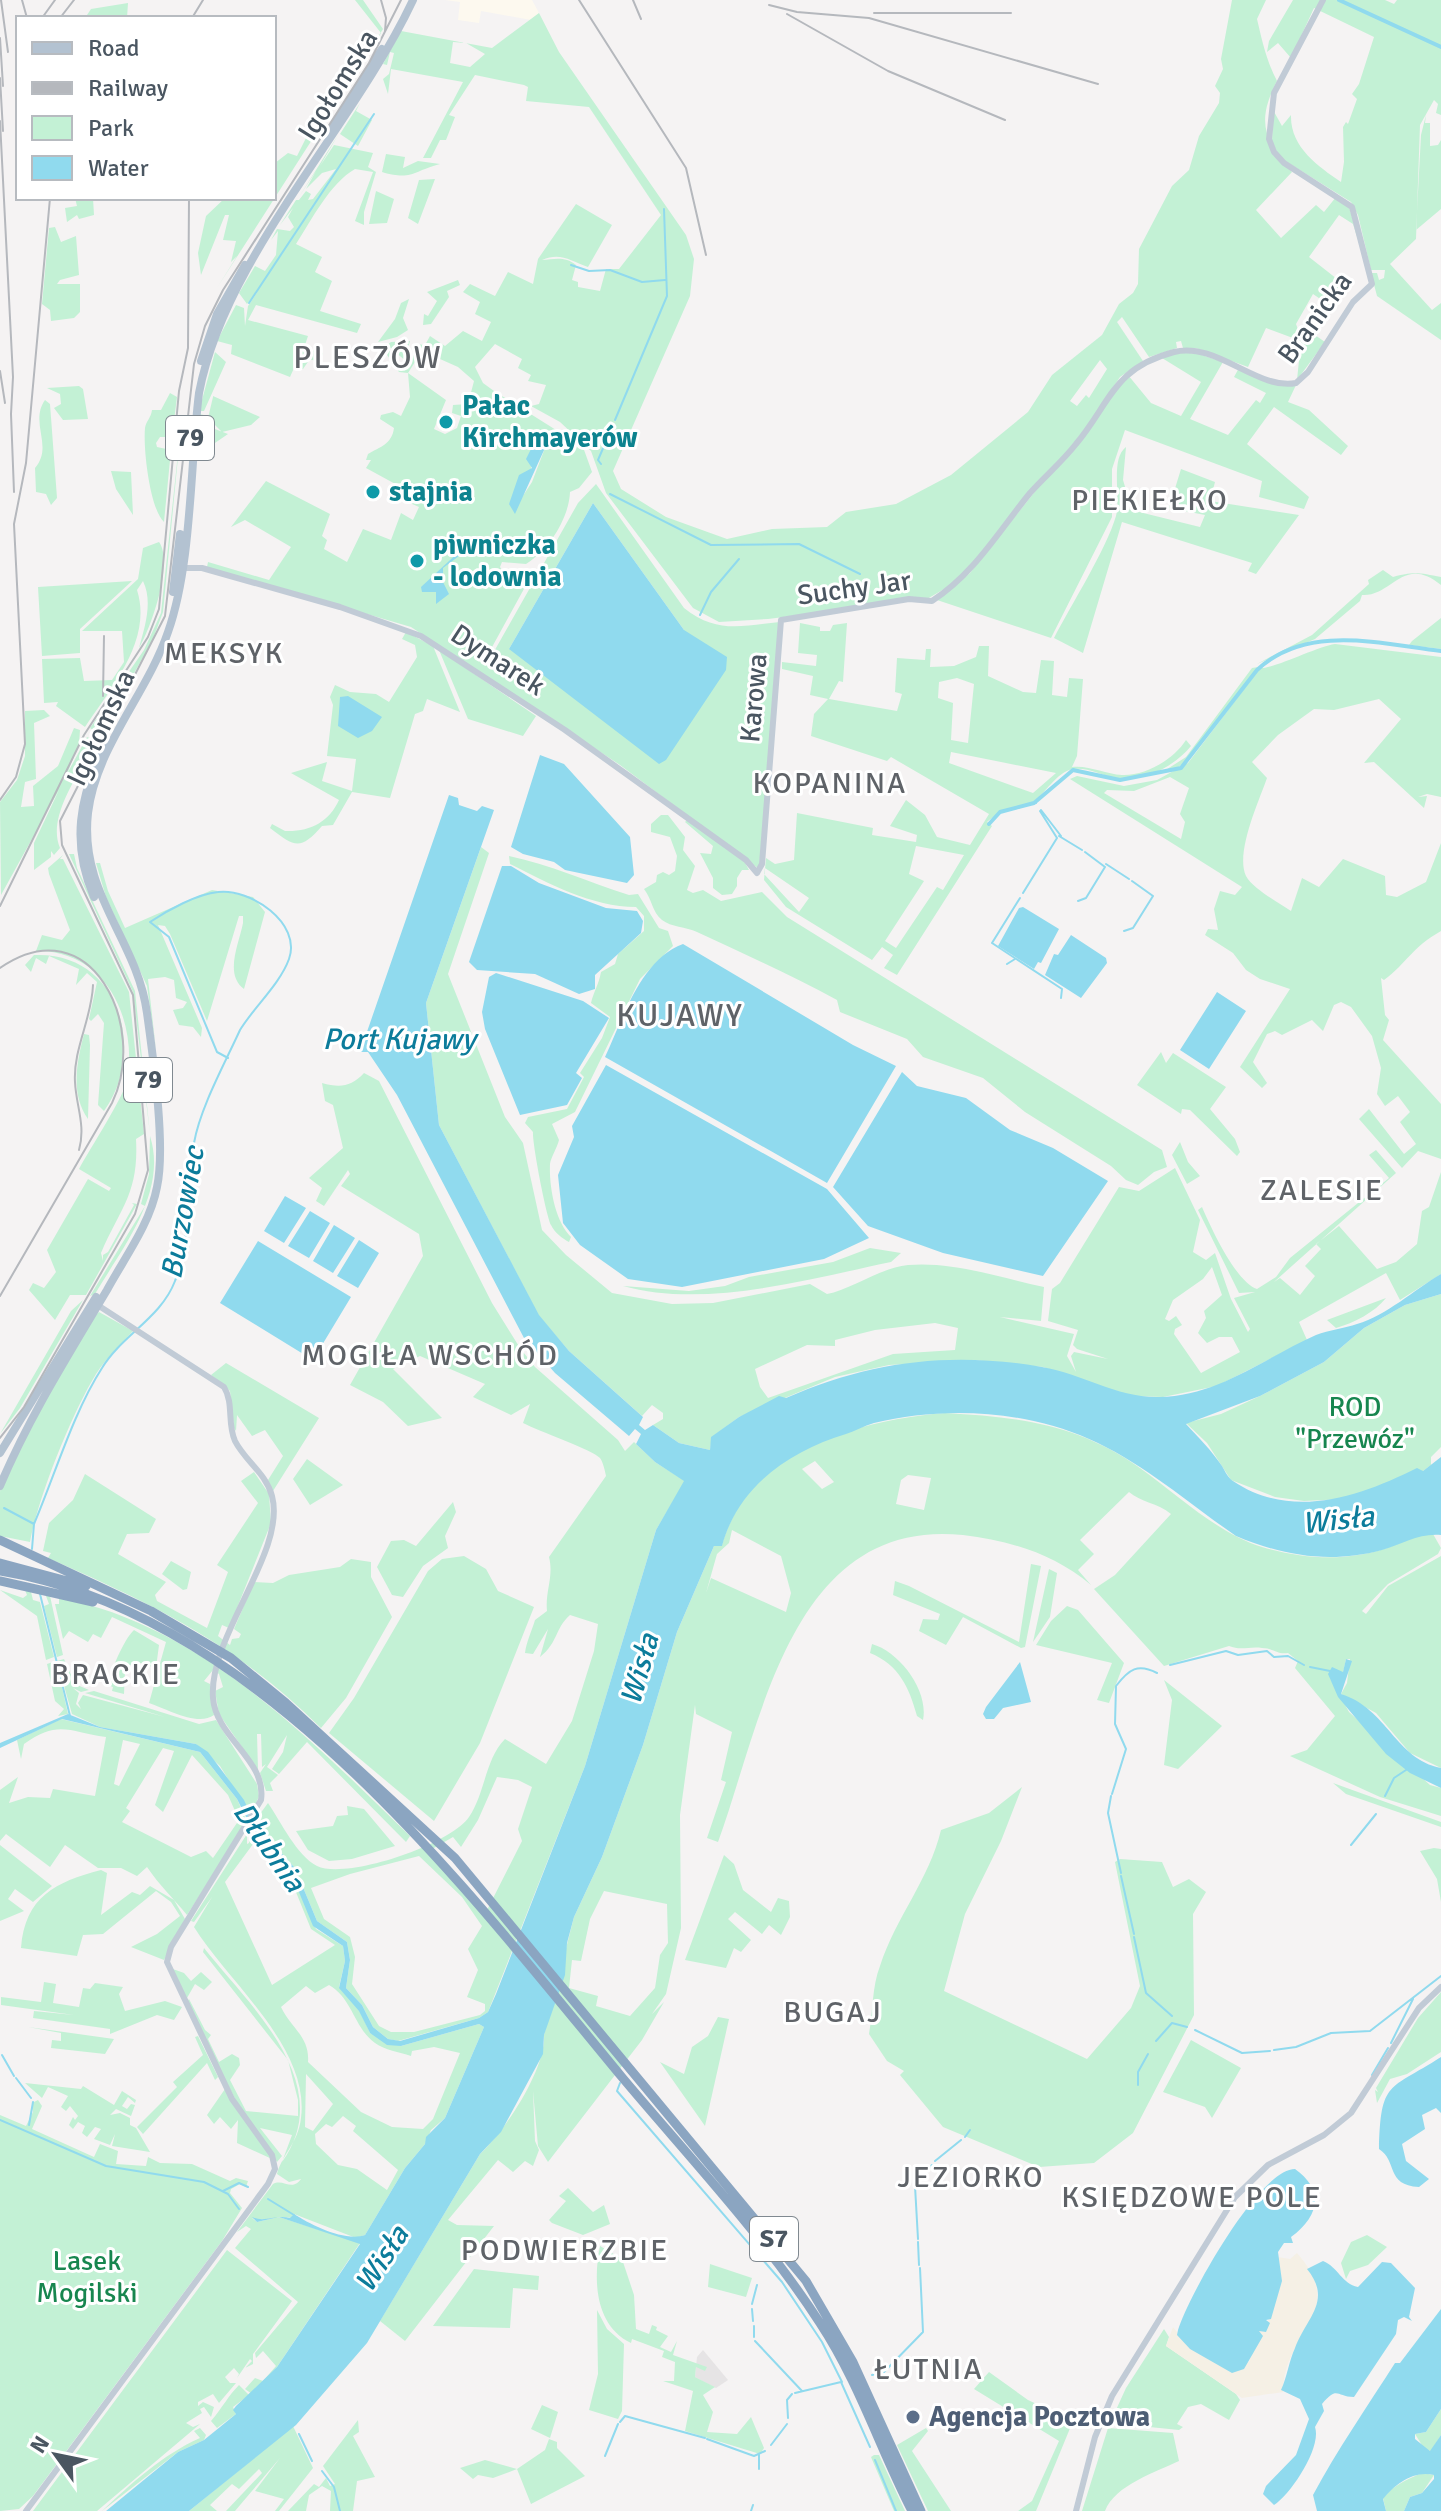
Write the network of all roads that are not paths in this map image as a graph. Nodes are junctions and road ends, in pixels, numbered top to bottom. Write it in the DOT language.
graph roads {
  1 [pos="410,0"];
  2 [pos="1322,3"];
  3 [pos="179,568"];
  4 [pos="932,601"];
  5 [pos="781,620"];
  6 [pos="757,873"];
  7 [pos="96,1303"];
  8 [pos="0,1453"];
  9 [pos="0,1486"];
  10 [pos="0,1540"];
  11 [pos="4,1568"];
  12 [pos="0,1581"];
  13 [pos="56,1585"];
  14 [pos="127,1605"];
  15 [pos="1441,1987"];
  16 [pos="908,2495"];
  17 [pos="26,2511"];
  18 [pos="910,2511"];
  19 [pos="923,2511"];
  20 [pos="1076,2511"];
  1 -- 3 [label="main road, Igołomska / 79"];
  2 -- 4 [label="street, Branicka"];
  3 -- 6 [label="street, Dymarek"];
  3 -- 7 [label="main road, Igołomska / 79"];
  4 -- 5 [label="street, Suchy Jar"];
  5 -- 6 [label="street, Karowa"];
  7 -- 8 [label="main road, Igołomska / 79"];
  7 -- 9 [label="main road, Igołomska / 79"];
  7 -- 17 [label="street"];
  10 -- 14 [label="highway"];
  11 -- 13 [label="highway, S7"];
  12 -- 13 [label="highway"];
  13 -- 14 [label="highway, S7"];
  13 -- 14 [label="highway"];
  14 -- 16 [label="highway, S7"];
  14 -- 16 [label="highway, S7"];
  15 -- 20 [label="street"];
  16 -- 18 [label="highway, S7"];
  16 -- 19 [label="highway"];
}
